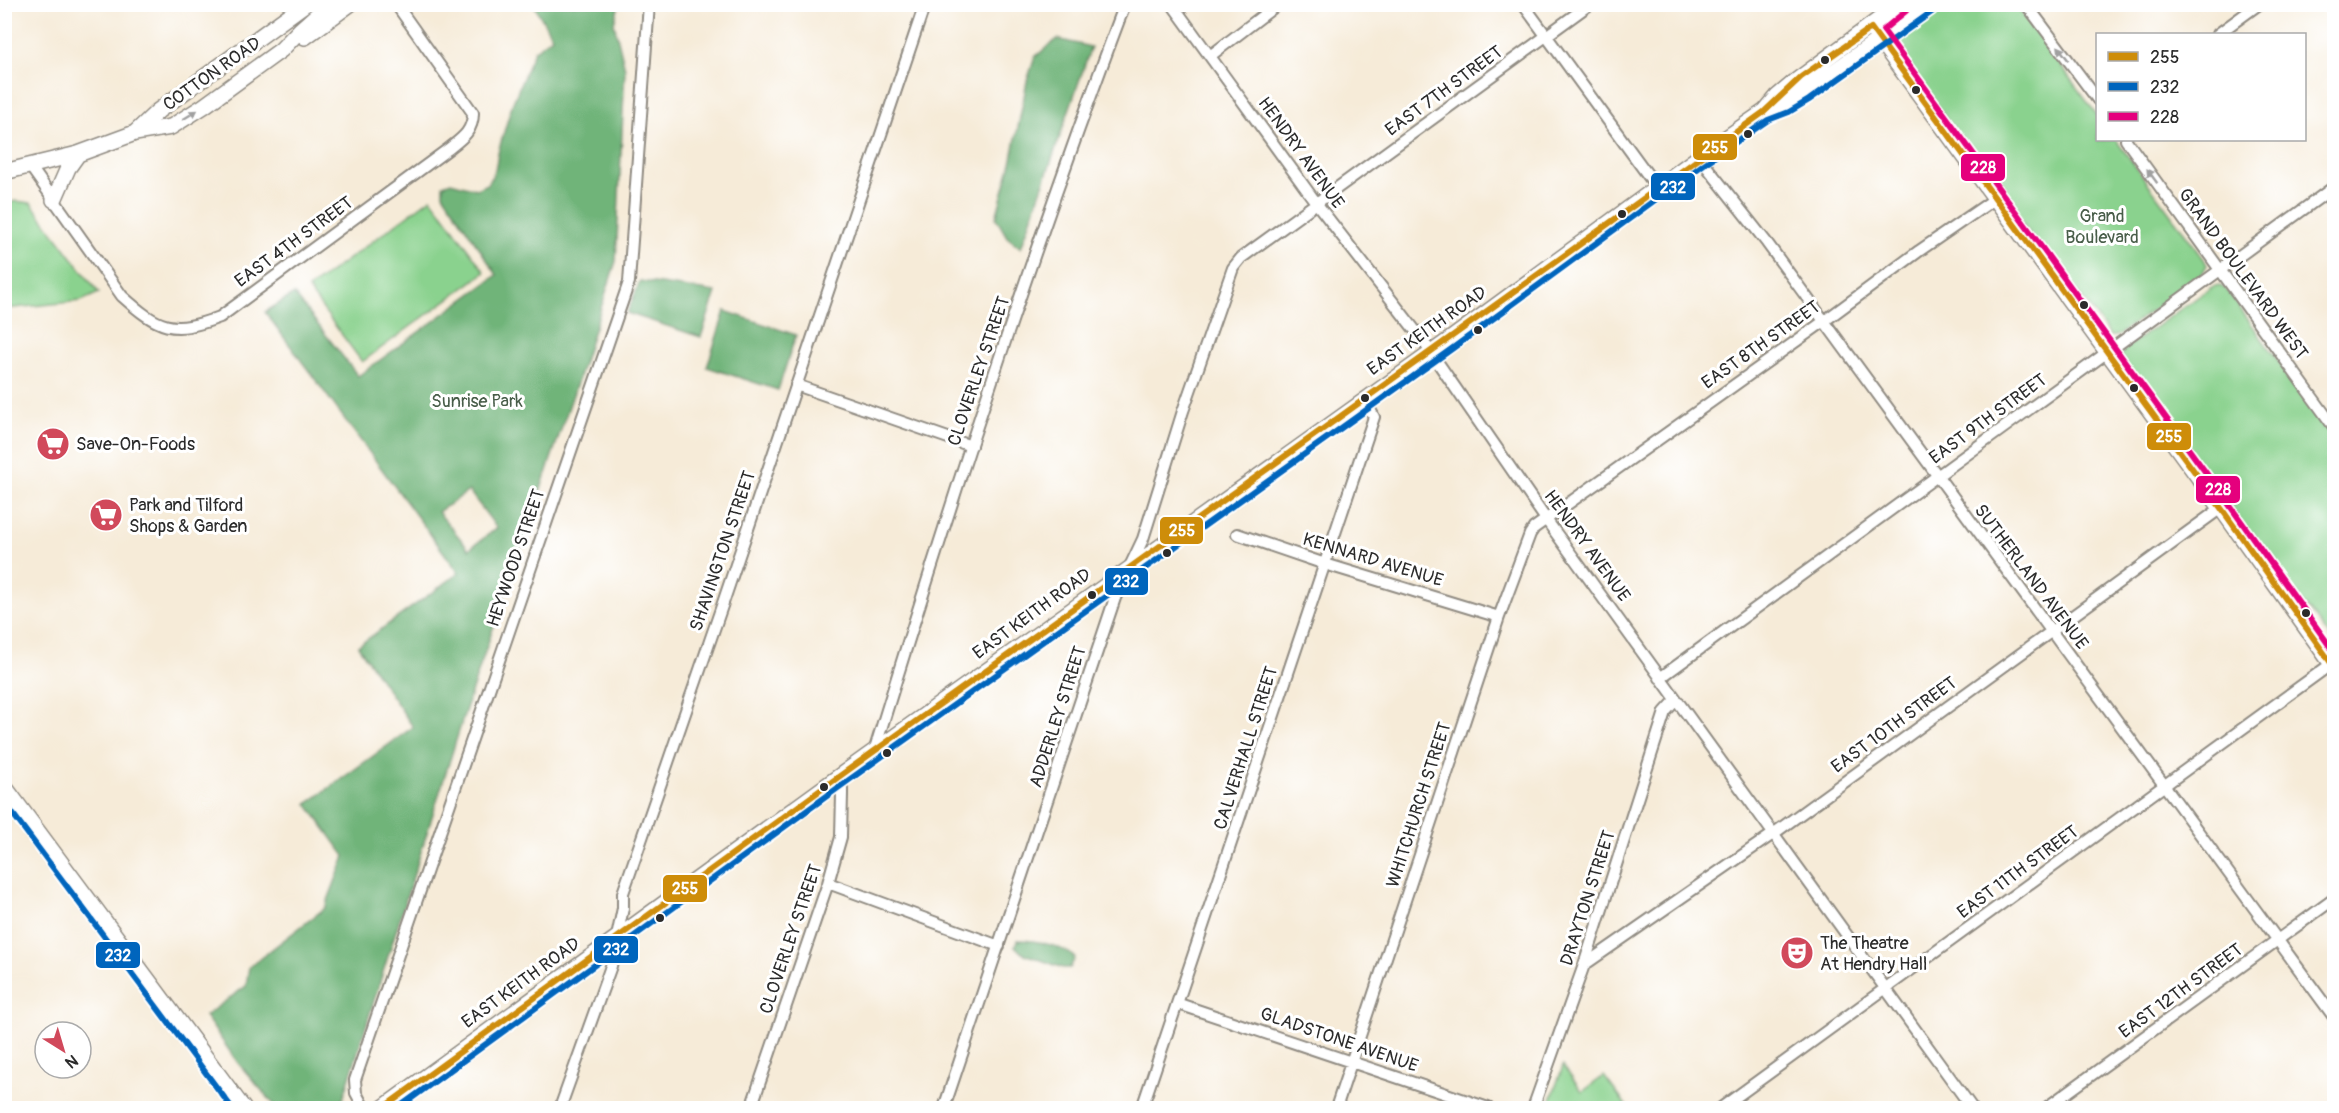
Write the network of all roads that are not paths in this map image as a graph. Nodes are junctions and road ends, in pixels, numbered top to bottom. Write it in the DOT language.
graph roads {
  1 [pos="305,4"];
  2 [pos="329,4"];
  3 [pos="350,4"];
  4 [pos="396,4"];
  5 [pos="649,4"];
  6 [pos="925,4"];
  7 [pos="1125,4"];
  8 [pos="1172,4"];
  9 [pos="1278,4"];
  10 [pos="1523,4"];
  11 [pos="1590,4"];
  12 [pos="1900,4"];
  13 [pos="1920,4"];
  14 [pos="1928,4"];
  15 [pos="2026,4"];
  16 [pos="2259,4"];
  17 [pos="1908,19"];
  18 [pos="2219,33"];
  19 [pos="1875,34"];
  20 [pos="1546,36"];
  21 [pos="281,50"];
  22 [pos="1210,56"];
  23 [pos="2096,99"];
  24 [pos="135,134"];
  25 [pos="2127,141"];
  26 [pos="78,154"];
  27 [pos="1700,158"];
  28 [pos="30,166"];
  29 [pos="4,172"];
  30 [pos="2334,187"];
  31 [pos="1658,189"];
  32 [pos="1996,198"];
  33 [pos="54,200"];
  34 [pos="1317,204"];
  35 [pos="2220,271"];
  36 [pos="1823,322"];
  37 [pos="1431,353"];
  38 [pos="2108,354"];
  39 [pos="796,385"];
  40 [pos="1365,400"];
  41 [pos="2334,425"];
  42 [pos="971,446"];
  43 [pos="1936,476"];
  44 [pos="2221,508"];
  45 [pos="1545,518"];
  46 [pos="1237,534"];
  47 [pos="1325,564"];
  48 [pos="1132,566"];
  49 [pos="1499,617"];
  50 [pos="2052,631"];
  51 [pos="2334,664"];
  52 [pos="1660,678"];
  53 [pos="1676,700"];
  54 [pos="874,752"];
  55 [pos="837,778"];
  56 [pos="4,786"];
  57 [pos="2164,786"];
  58 [pos="1773,834"];
  59 [pos="828,883"];
  60 [pos="2334,899"];
  61 [pos="616,938"];
  62 [pos="2278,941"];
  63 [pos="999,946"];
  64 [pos="1584,965"];
  65 [pos="1885,990"];
  66 [pos="1179,1004"];
  67 [pos="2334,1017"];
  68 [pos="1352,1062"];
  69 [pos="243,1108"];
  70 [pos="364,1108"];
  71 [pos="383,1108"];
  72 [pos="560,1108"];
  73 [pos="751,1108"];
  74 [pos="944,1108"];
  75 [pos="1142,1108"];
  76 [pos="1336,1108"];
  77 [pos="1488,1108"];
  78 [pos="1533,1108"];
  79 [pos="1721,1108"];
  80 [pos="1972,1108"];
  81 [pos="2046,1108"];
  1 -- 24 [label="main road, COTTON ROAD"];
  2 -- 21 [label="main road, COTTON ROAD"];
  3 -- 21 [label="main road"];
  4 -- 33 [label="street, EAST 4TH STREET"];
  5 -- 70 [label="street, HEYWOOD STREET"];
  6 -- 39 [label="street, SHAVINGTON STREET"];
  7 -- 42 [label="street, CLOVERLEY STREET"];
  8 -- 22 [label="street, HENDRY AVENUE"];
  9 -- 22 [label="street"];
  10 -- 20 [label="street"];
  11 -- 20 [label="street, EAST 7TH STREET"];
  12 -- 19 [label="main road, EAST KEITH ROAD"];
  13 -- 17 [label="main road"];
  14 -- 17 [label="main road, EAST KEITH ROAD"];
  23 -- 15 [label="street, one-way"];
  16 -- 18 [label="street"];
  17 -- 19 [label="main road, EAST KEITH ROAD"];
  19 -- 27 [label="main road, EAST KEITH ROAD"];
  19 -- 32 [label="main road"];
  20 -- 31 [label="street"];
  20 -- 34 [label="street, EAST 7TH STREET"];
  24 -- 21 [label="main road, COTTON ROAD, one-way"];
  22 -- 34 [label="street, HENDRY AVENUE"];
  24 -- 26 [label="main road, COTTON ROAD"];
  35 -- 25 [label="street, GRAND BOULEVARD WEST, one-way"];
  26 -- 28 [label="main road, COTTON ROAD"];
  26 -- 33 [label="main road"];
  27 -- 31 [label="main road, EAST KEITH ROAD"];
  27 -- 36 [label="street, SUTHERLAND AVENUE"];
  28 -- 29 [label="main road, COTTON ROAD"];
  28 -- 33 [label="street"];
  30 -- 35 [label="street, EAST 9TH STREET"];
  31 -- 37 [label="main road, EAST KEITH ROAD"];
  32 -- 36 [label="street, EAST 8TH STREET"];
  32 -- 38 [label="main road"];
  34 -- 37 [label="street, HENDRY AVENUE"];
  34 -- 48 [label="street, ADDERLEY STREET"];
  35 -- 38 [label="street, EAST 9TH STREET"];
  35 -- 41 [label="street, GRAND BOULEVARD WEST"];
  36 -- 43 [label="street, SUTHERLAND AVENUE"];
  36 -- 45 [label="street, EAST 8TH STREET"];
  37 -- 40 [label="main road, EAST KEITH ROAD"];
  37 -- 45 [label="street, HENDRY AVENUE"];
  38 -- 43 [label="street, EAST 9TH STREET"];
  38 -- 44 [label="main road"];
  39 -- 42 [label="street"];
  39 -- 61 [label="street, SHAVINGTON STREET"];
  40 -- 47 [label="street, CALVERHALL STREET"];
  40 -- 48 [label="main road, EAST KEITH ROAD"];
  42 -- 54 [label="street, CLOVERLEY STREET"];
  43 -- 50 [label="street, SUTHERLAND AVENUE"];
  43 -- 52 [label="street, EAST 9TH STREET"];
  44 -- 50 [label="street, EAST 10TH STREET"];
  44 -- 51 [label="main road"];
  45 -- 49 [label="street, WHITCHURCH STREET"];
  45 -- 52 [label="street, HENDRY AVENUE"];
  46 -- 47 [label="street, KENNARD AVENUE"];
  47 -- 49 [label="street, KENNARD AVENUE"];
  47 -- 66 [label="street, CALVERHALL STREET"];
  48 -- 54 [label="main road, EAST KEITH ROAD"];
  48 -- 63 [label="street, ADDERLEY STREET"];
  49 -- 68 [label="street, WHITCHURCH STREET"];
  50 -- 57 [label="street, SUTHERLAND AVENUE"];
  50 -- 58 [label="street, EAST 10TH STREET"];
  51 -- 57 [label="street, EAST 11TH STREET"];
  52 -- 53 [label="street, HENDRY AVENUE"];
  53 -- 58 [label="street, HENDRY AVENUE"];
  53 -- 64 [label="street, DRAYTON STREET"];
  54 -- 55 [label="main road, EAST KEITH ROAD"];
  55 -- 59 [label="street, CLOVERLEY STREET"];
  55 -- 61 [label="main road, EAST KEITH ROAD"];
  56 -- 69 [label="main road"];
  57 -- 62 [label="street, SUTHERLAND AVENUE"];
  57 -- 65 [label="street, EAST 11TH STREET"];
  58 -- 64 [label="street, EAST 10TH STREET"];
  58 -- 65 [label="street, HENDRY AVENUE"];
  59 -- 63 [label="street"];
  59 -- 73 [label="street, CLOVERLEY STREET"];
  60 -- 62 [label="street, EAST 12TH STREET"];
  61 -- 71 [label="main road, EAST KEITH ROAD"];
  61 -- 72 [label="street, SHAVINGTON STREET"];
  62 -- 67 [label="street, SUTHERLAND AVENUE"];
  62 -- 81 [label="street, EAST 12TH STREET"];
  63 -- 74 [label="street, ADDERLEY STREET"];
  64 -- 78 [label="street, DRAYTON STREET"];
  65 -- 79 [label="street, EAST 11TH STREET"];
  65 -- 80 [label="street, HENDRY AVENUE"];
  66 -- 68 [label="street, GLADSTONE AVENUE"];
  66 -- 75 [label="street, CALVERHALL STREET"];
  68 -- 76 [label="street, WHITCHURCH STREET"];
  68 -- 77 [label="street, GLADSTONE AVENUE"];
}
